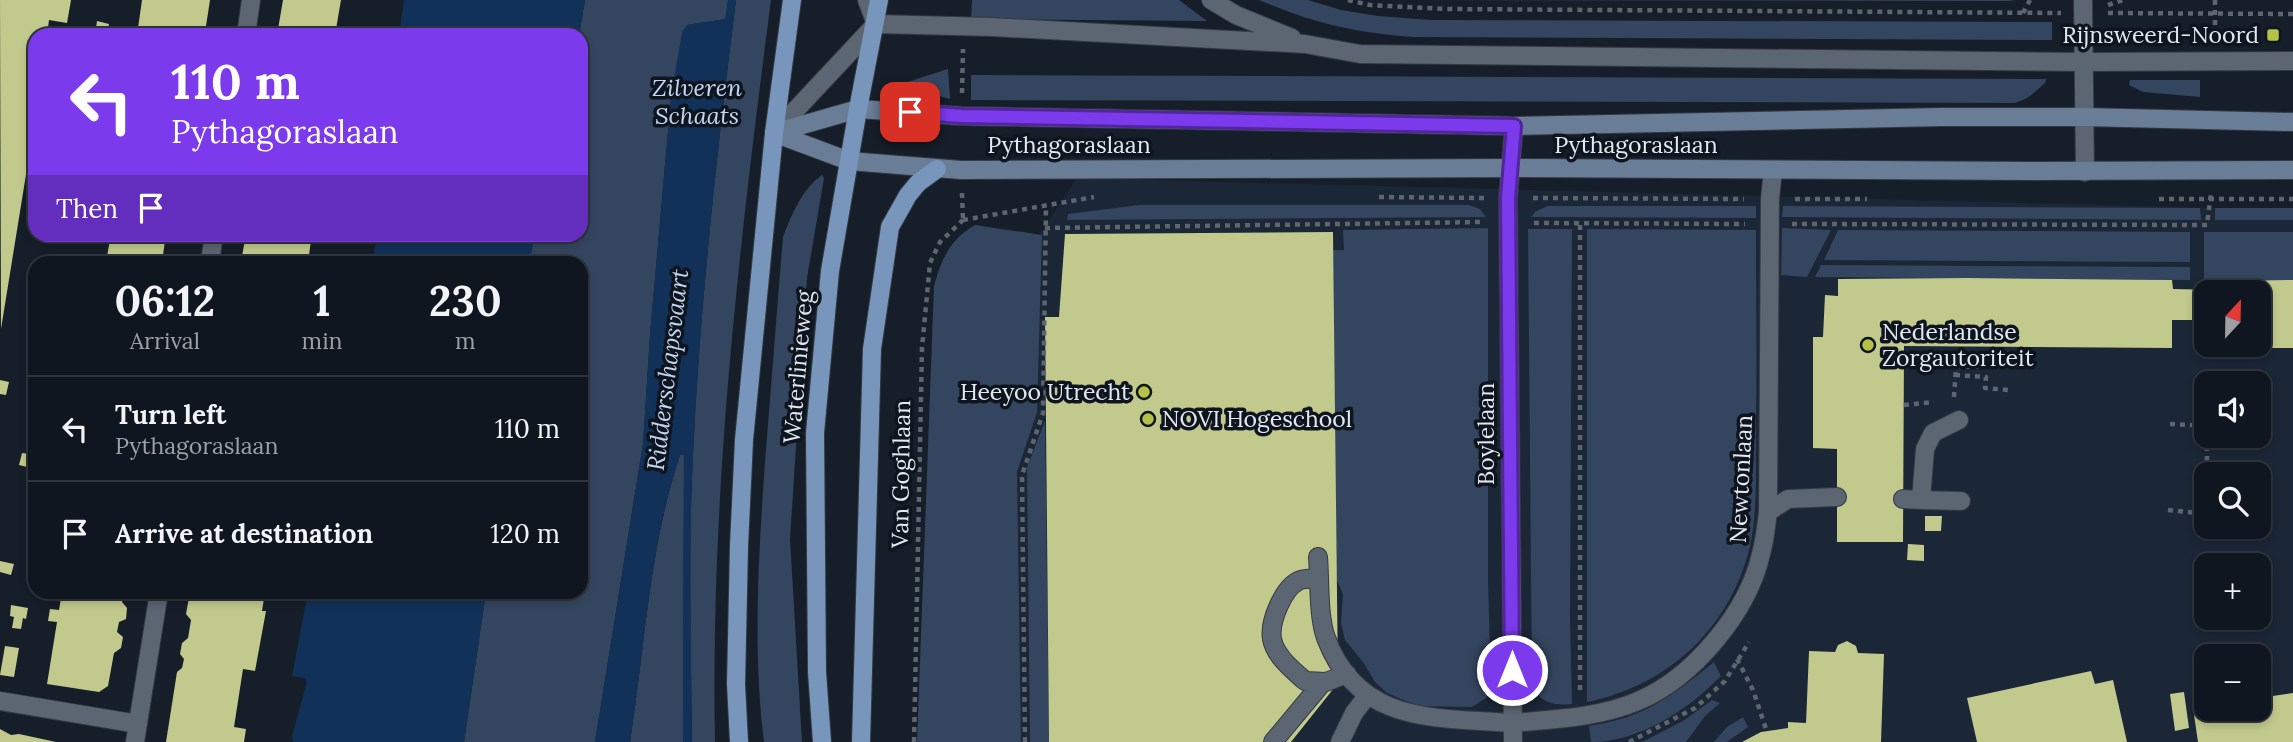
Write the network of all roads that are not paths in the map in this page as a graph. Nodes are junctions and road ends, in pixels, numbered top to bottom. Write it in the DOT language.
graph roads {
  1 [pos="251,0"];
  2 [pos="792,0"];
  3 [pos="867,0"];
  4 [pos="879,0"];
  5 [pos="1211,0"];
  6 [pos="2083,6"];
  7 [pos="876,24"];
  8 [pos="247,28"];
  9 [pos="1305,44"];
  10 [pos="2293,61"];
  11 [pos="2082,62"];
  12 [pos="858,109"];
  13 [pos="2084,117"];
  14 [pos="2293,122"];
  15 [pos="1514,126"];
  16 [pos="774,133"];
  17 [pos="849,161"];
  18 [pos="1511,168"];
  19 [pos="937,169"];
  20 [pos="1773,170"];
  21 [pos="2293,170"];
  22 [pos="2085,172"];
  23 [pos="1959,420"];
  24 [pos="1837,497"];
  25 [pos="1961,501"];
  26 [pos="1768,512"];
  27 [pos="1318,557"];
  28 [pos="1319,578"];
  29 [pos="158,599"];
  30 [pos="1348,674"];
  31 [pos="1323,682"];
  32 [pos="1367,696"];
  33 [pos="0,701"];
  34 [pos="1512,723"];
  35 [pos="138,724"];
  36 [pos="135,742"];
  37 [pos="739,742"];
  38 [pos="821,742"];
  39 [pos="861,742"];
  40 [pos="1273,742"];
  41 [pos="1340,742"];
  42 [pos="1513,742"];
  1 -- 8 [label="street"];
  2 -- 16 [label="main road, Waterlinieweg"];
  3 -- 7 [label="street"];
  4 -- 7 [label="main road, Waterlinieweg"];
  5 -- 9 [label="street"];
  6 -- 11 [label="street"];
  7 -- 9 [label="street"];
  7 -- 12 [label="main road, Waterlinieweg"];
  7 -- 16 [label="street"];
  9 -- 11 [label="street"];
  10 -- 11 [label="street"];
  11 -- 13 [label="street"];
  12 -- 15 [label="main road, Pythagoraslaan"];
  12 -- 16 [label="main road, Pythagoraslaan"];
  12 -- 17 [label="main road, Waterlinieweg"];
  13 -- 14 [label="main road, Pythagoraslaan"];
  13 -- 15 [label="main road, Pythagoraslaan"];
  13 -- 22 [label="street"];
  15 -- 18 [label="street, Boylelaan"];
  16 -- 17 [label="main road, Pythagoraslaan"];
  16 -- 37 [label="main road, Waterlinieweg"];
  17 -- 19 [label="main road, Pythagoraslaan"];
  17 -- 38 [label="main road, Waterlinieweg"];
  18 -- 19 [label="main road, Pythagoraslaan"];
  18 -- 20 [label="main road, Pythagoraslaan"];
  18 -- 34 [label="street, Boylelaan"];
  19 -- 39 [label="main road"];
  20 -- 22 [label="main road, Pythagoraslaan"];
  20 -- 26 [label="street, Newtonlaan"];
  21 -- 22 [label="main road, Pythagoraslaan"];
  23 -- 25 [label="street"];
  24 -- 26 [label="street"];
  26 -- 34 [label="street, Newtonlaan"];
  27 -- 28 [label="street"];
  28 -- 30 [label="street"];
  28 -- 31 [label="street"];
  29 -- 35 [label="street"];
  30 -- 31 [label="street"];
  30 -- 32 [label="street"];
  31 -- 40 [label="street"];
  32 -- 34 [label="street, Newtonlaan"];
  32 -- 41 [label="street"];
  33 -- 35 [label="street"];
  34 -- 42 [label="street, Boylelaan"];
  35 -- 36 [label="street"];
}
